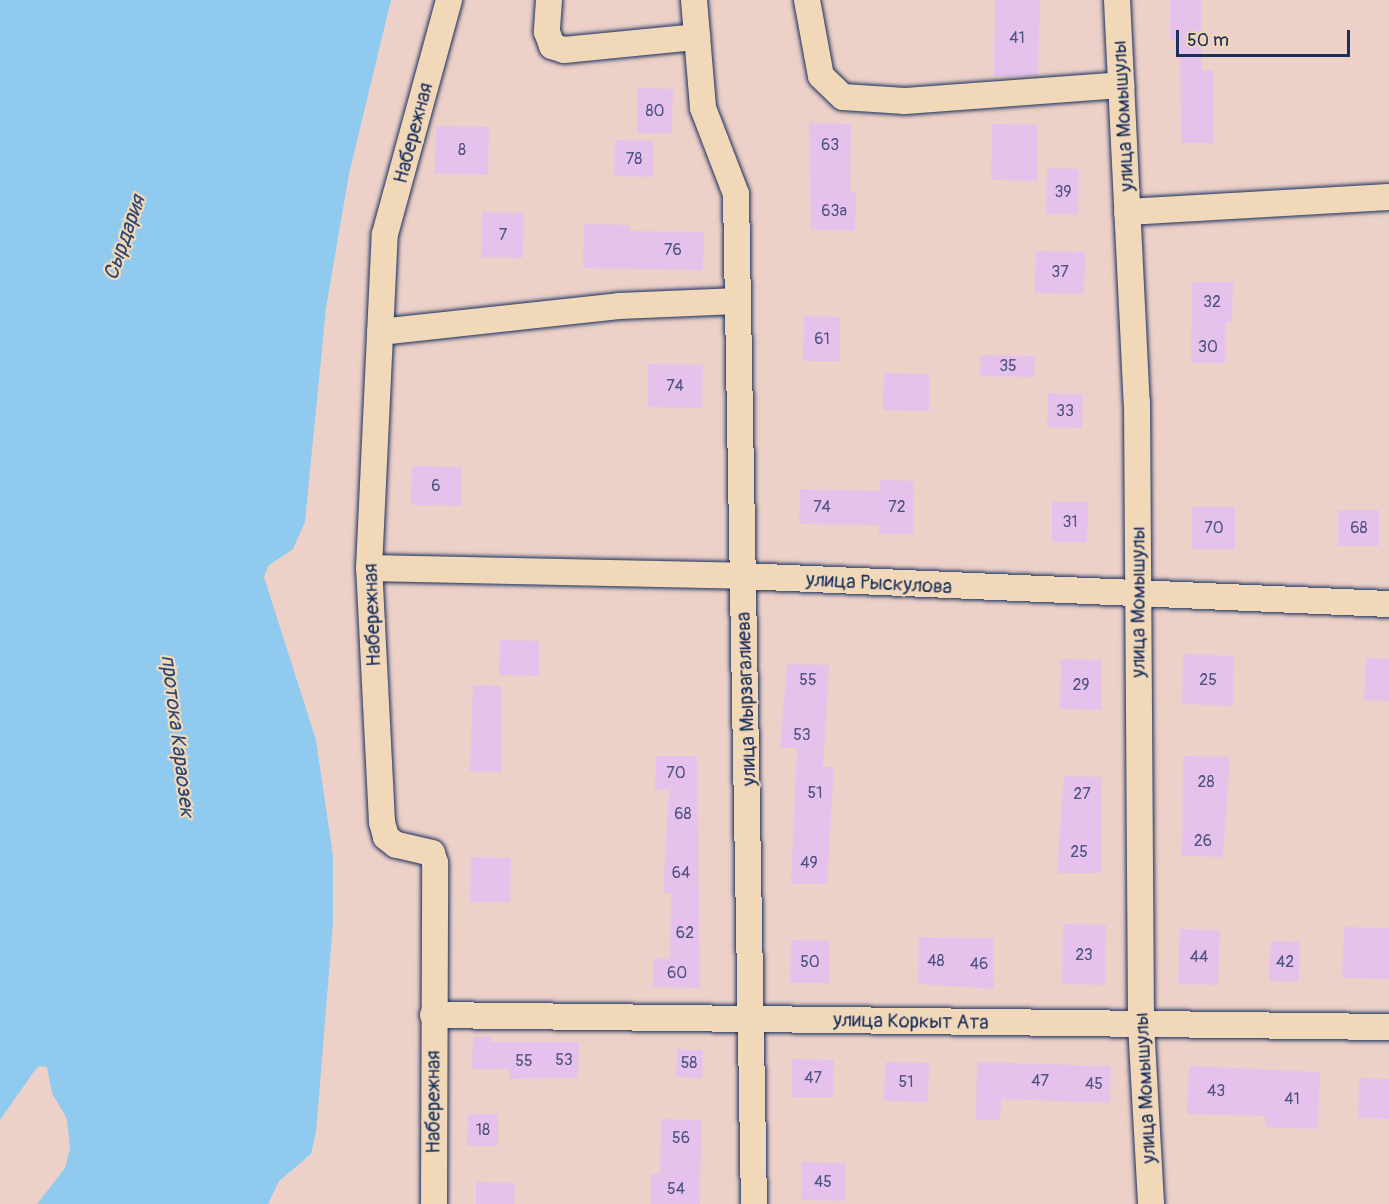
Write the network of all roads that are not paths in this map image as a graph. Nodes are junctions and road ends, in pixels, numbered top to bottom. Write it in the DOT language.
graph roads {
  1 [pos="449,0"];
  2 [pos="549,0"];
  3 [pos="694,0"];
  4 [pos="807,0"];
  5 [pos="1117,0"];
  6 [pos="697,37"];
  7 [pos="1121,85"];
  8 [pos="1389,197"];
  9 [pos="1127,212"];
  10 [pos="738,302"];
  11 [pos="380,332"];
  12 [pos="369,568"];
  13 [pos="742,576"];
  14 [pos="1138,597"];
  15 [pos="1389,604"];
  16 [pos="433,1015"];
  17 [pos="750,1019"];
  18 [pos="1141,1024"];
  19 [pos="1389,1028"];
  20 [pos="434,1204"];
  21 [pos="754,1204"];
  22 [pos="1151,1204"];
  1 -- 11 [label="street, Набережная"];
  2 -- 6 [label="street"];
  3 -- 6 [label="street, улица Мырзагалиева"];
  4 -- 7 [label="street"];
  5 -- 7 [label="street, улица Момышулы"];
  6 -- 10 [label="street, улица Мырзагалиева"];
  7 -- 9 [label="street, улица Момышулы"];
  8 -- 9 [label="street"];
  9 -- 14 [label="street, улица Момышулы"];
  10 -- 11 [label="street"];
  10 -- 13 [label="street, улица Мырзагалиева"];
  11 -- 12 [label="street, Набережная"];
  12 -- 13 [label="street, улица Рыскулова"];
  12 -- 16 [label="street, Набережная"];
  13 -- 14 [label="street, улица Рыскулова"];
  13 -- 17 [label="street, улица Мырзагалиева"];
  14 -- 15 [label="street, улица Рыскулова"];
  14 -- 18 [label="street, улица Момышулы"];
  16 -- 17 [label="street, улица Коркыт Ата"];
  16 -- 20 [label="street, Набережная"];
  17 -- 18 [label="street, улица Коркыт Ата"];
  17 -- 21 [label="street, улица Мырзагалиева"];
  18 -- 19 [label="street, улица Коркыт Ата"];
  18 -- 22 [label="street, улица Момышулы"];
}
